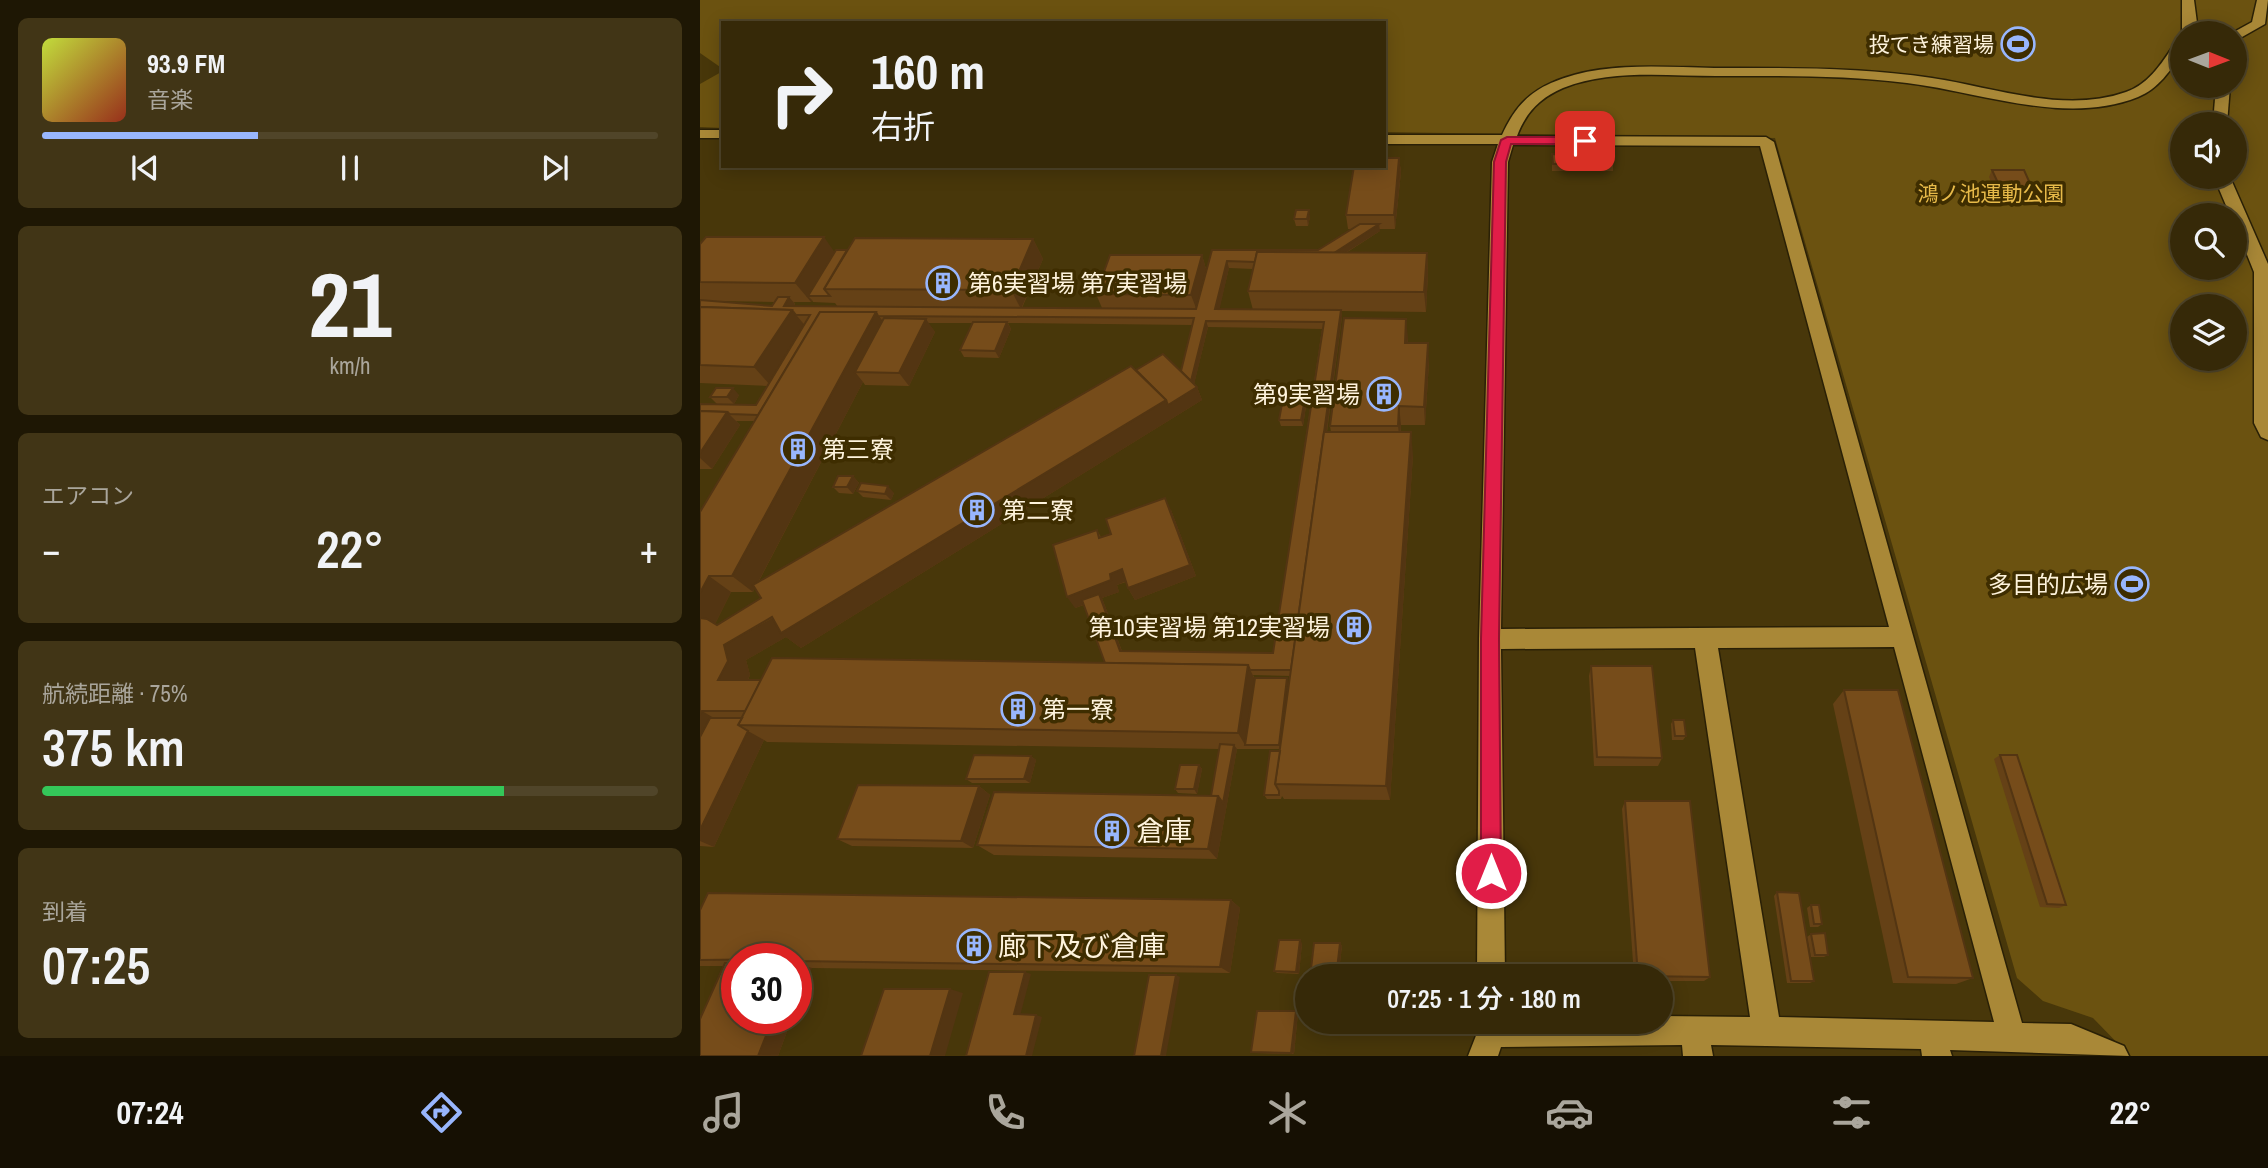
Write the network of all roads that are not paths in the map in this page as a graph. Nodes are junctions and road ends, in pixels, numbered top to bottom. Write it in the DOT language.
graph roads {
  1 [pos="2189,0"];
  2 [pos="2260,2"];
  3 [pos="2190,21"];
  4 [pos="2247,30"];
  5 [pos="2170,59"];
  6 [pos="700,134"];
  7 [pos="721,134"];
  8 [pos="1386,139"];
  9 [pos="1507,140"];
  10 [pos="2226,189"];
  11 [pos="2268,432"];
  12 [pos="1705,636"];
  13 [pos="1903,637"];
  14 [pos="1490,639"];
  15 [pos="1491,964"];
  16 [pos="1767,1032"];
  17 [pos="1488,1037"];
  18 [pos="2012,1037"];
  19 [pos="1697,1043"];
  20 [pos="1934,1045"];
  21 [pos="2114,1056"];
  1 -- 3 [label="street"];
  2 -- 4 [label="street"];
  5 -- 9 [label="street"];
  6 -- 7 [label="street"];
  8 -- 9 [label="street"];
  9 -- 13 [label="street"];
  9 -- 14 [label="street"];
  10 -- 11 [label="street"];
  12 -- 13 [label="street"];
  12 -- 14 [label="street"];
  12 -- 16 [label="street"];
  13 -- 18 [label="street"];
  14 -- 15 [label="street"];
  16 -- 19 [label="street"];
  16 -- 20 [label="street"];
  17 -- 19 [label="street"];
  18 -- 20 [label="street"];
  18 -- 21 [label="street"];
}
